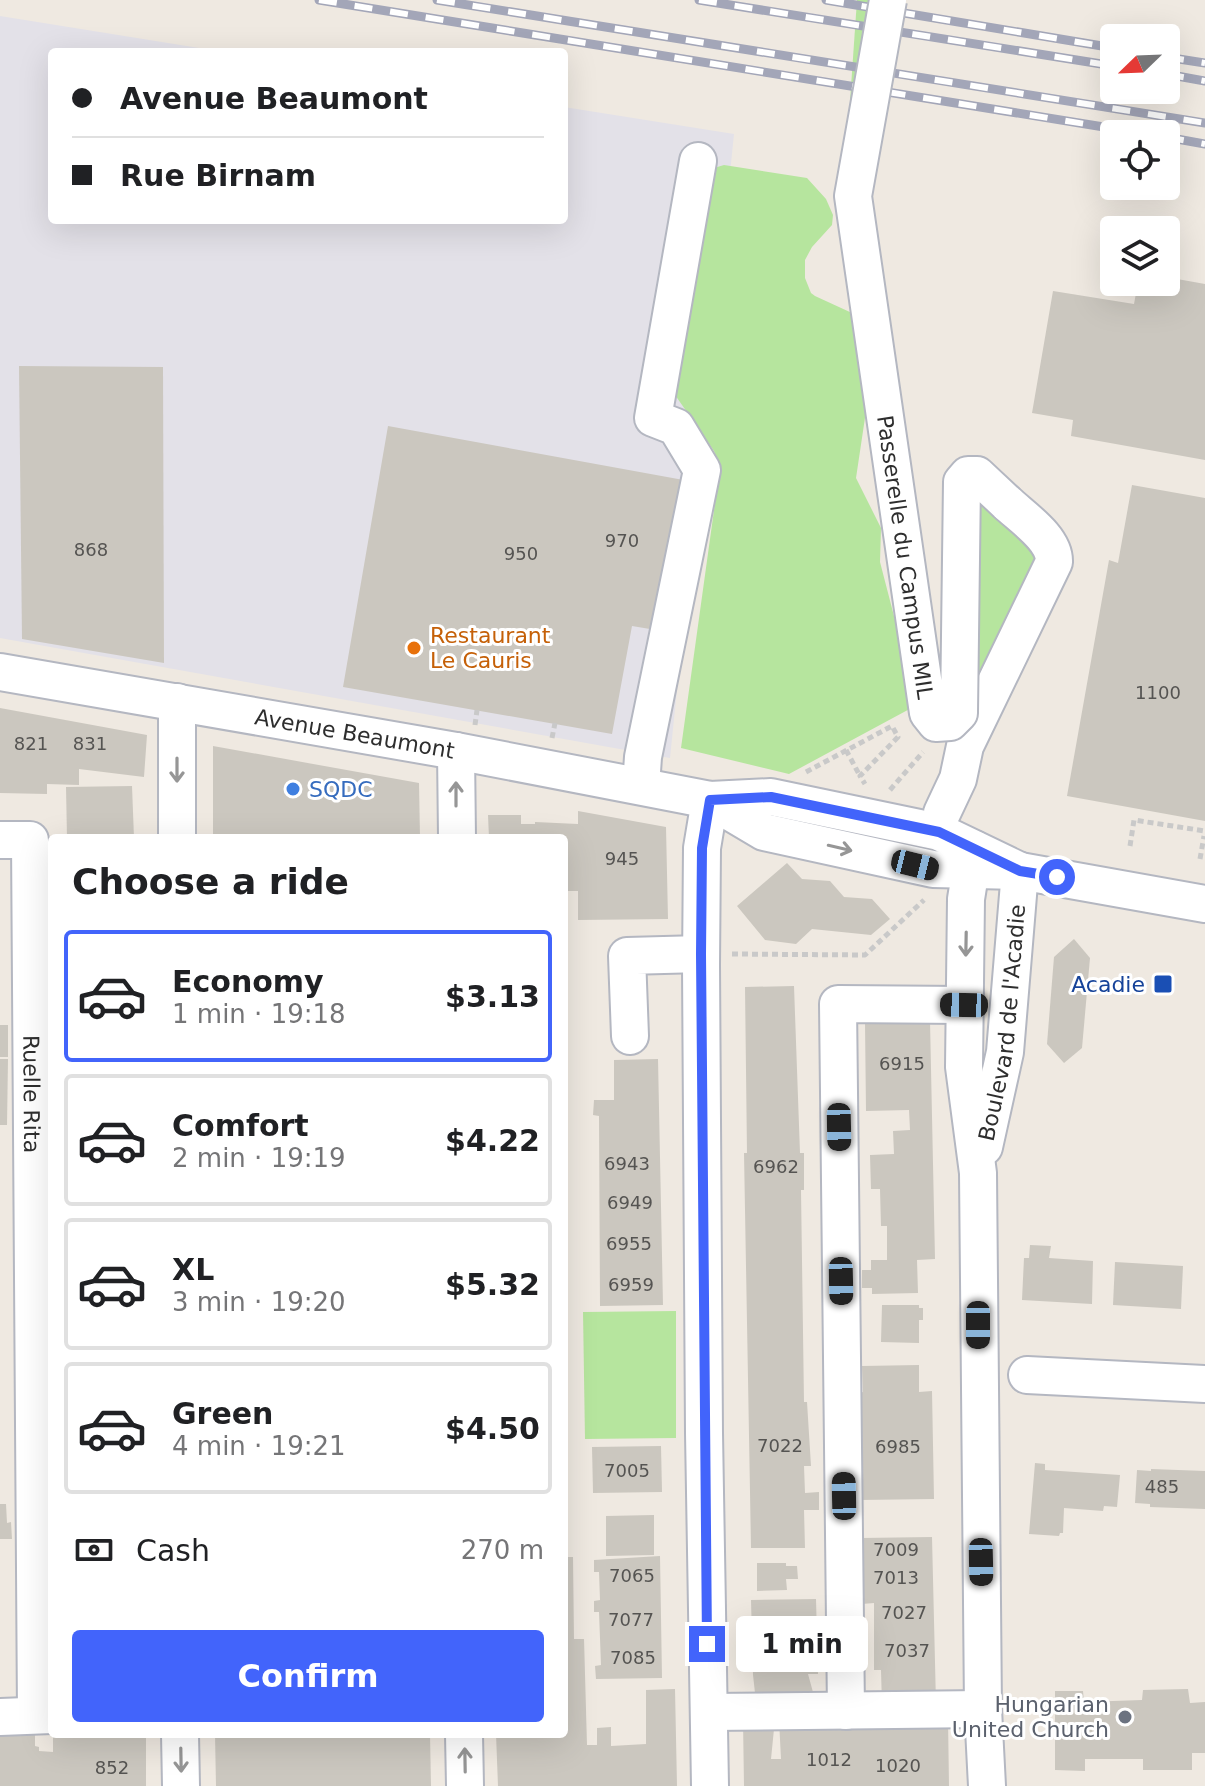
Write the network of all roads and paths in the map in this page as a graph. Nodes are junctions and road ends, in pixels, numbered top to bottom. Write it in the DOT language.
graph roads {
  1 [pos="888,0"];
  2 [pos="698,161"];
  3 [pos="0,672"];
  4 [pos="177,702"];
  5 [pos="555,723"];
  6 [pos="551,741"];
  7 [pos="926,748"];
  8 [pos="846,750"];
  9 [pos="456,751"];
  10 [pos="860,776"];
  11 [pos="796,777"];
  12 [pos="866,785"];
  13 [pos="641,786"];
  14 [pos="710,800"];
  15 [pos="888,803"];
  16 [pos="942,813"];
  17 [pos="1205,833"];
  18 [pos="177,834"];
  19 [pos="457,834"];
  20 [pos="0,840"];
  21 [pos="1130,846"];
  22 [pos="1200,859"];
  23 [pos="973,860"];
  24 [pos="1020,871"];
  25 [pos="41,876"];
  26 [pos="932,893"];
  27 [pos="1205,904"];
  28 [pos="714,954"];
  29 [pos="964,1005"];
  30 [pos="630,1036"];
  31 [pos="978,1173"];
  32 [pos="1027,1375"];
  33 [pos="1205,1384"];
  34 [pos="983,1709"];
  35 [pos="846,1711"];
  36 [pos="709,1712"];
  37 [pos="44,1715"];
  38 [pos="0,1717"];
  39 [pos="180,1738"];
  40 [pos="464,1738"];
  41 [pos="181,1786"];
  42 [pos="465,1786"];
  43 [pos="710,1786"];
  44 [pos="987,1786"];
  1 -- 16 [label="street, Passerelle du Campus MIL, bridge"];
  2 -- 13 [label="street"];
  3 -- 4 [label="street, Avenue Beaumont"];
  4 -- 9 [label="street, Avenue Beaumont"];
  4 -- 18 [label="street, one-way"];
  5 -- 6 [label="path"];
  7 -- 15 [label="path"];
  8 -- 10 [label="path"];
  8 -- 10 [label="path"];
  8 -- 11 [label="path"];
  9 -- 13 [label="street, Avenue Beaumont"];
  19 -- 9 [label="street, one-way"];
  10 -- 12 [label="path"];
  13 -- 14 [label="street, Avenue Beaumont"];
  14 -- 23 [label="street, Avenue Beaumont"];
  14 -- 28 [label="street"];
  17 -- 21 [label="path"];
  17 -- 22 [label="path"];
  20 -- 25 [label="street, Ruelle Rita"];
  23 -- 24 [label="street, Avenue Beaumont"];
  23 -- 29 [label="street, Boulevard de l'Acadie, one-way"];
  24 -- 27 [label="street, Avenue Beaumont"];
  24 -- 31 [label="street, Boulevard de l'Acadie"];
  25 -- 37 [label="street, Ruelle Rita"];
  26 -- 28 [label="path"];
  28 -- 30 [label="street"];
  28 -- 36 [label="street"];
  29 -- 31 [label="street, Boulevard de l'Acadie"];
  29 -- 35 [label="street"];
  31 -- 34 [label="street, Boulevard de l'Acadie"];
  32 -- 33 [label="street"];
  34 -- 35 [label="street"];
  34 -- 44 [label="street, Boulevard de l'Acadie"];
  35 -- 36 [label="street"];
  36 -- 43 [label="street"];
  37 -- 38 [label="street"];
  39 -- 41 [label="street, one-way"];
  42 -- 40 [label="street, one-way"];
}
